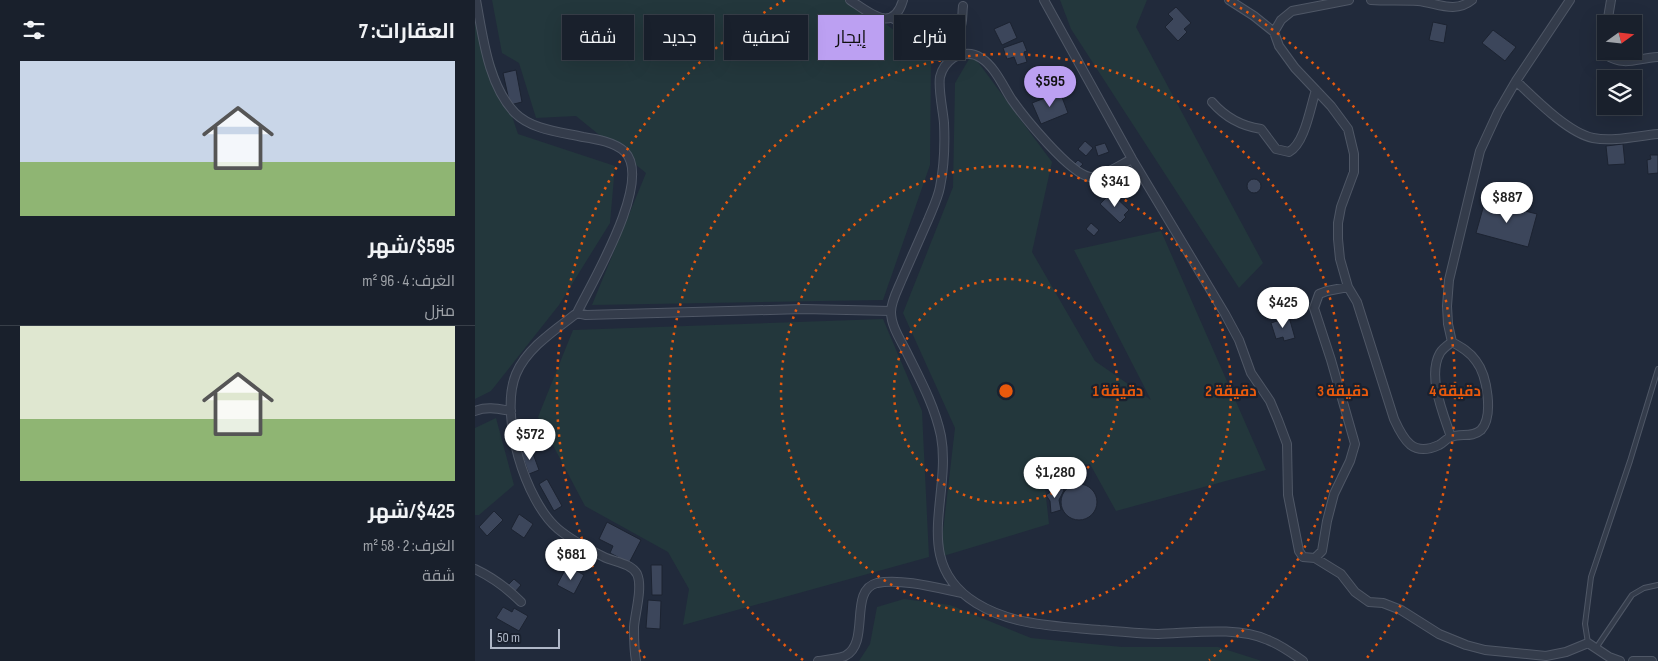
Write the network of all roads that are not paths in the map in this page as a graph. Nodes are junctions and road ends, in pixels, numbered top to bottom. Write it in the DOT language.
graph roads {
  1 [pos="476,0"];
  2 [pos="850,0"];
  3 [pos="903,0"];
  4 [pos="1044,0"];
  5 [pos="1229,0"];
  6 [pos="1349,0"];
  7 [pos="1371,0"];
  8 [pos="1472,0"];
  9 [pos="1570,0"];
  10 [pos="1611,0"];
  11 [pos="963,6"];
  12 [pos="1608,15"];
  13 [pos="892,18"];
  14 [pos="1274,32"];
  15 [pos="1658,57"];
  16 [pos="1643,59"];
  17 [pos="1614,60"];
  18 [pos="1638,60"];
  19 [pos="1516,81"];
  20 [pos="1316,90"];
  21 [pos="1212,102"];
  22 [pos="1658,134"];
  23 [pos="1133,159"];
  24 [pos="1348,287"];
  25 [pos="891,311"];
  26 [pos="577,312"];
  27 [pos="1452,342"];
  28 [pos="1658,369"];
  29 [pos="475,411"];
  30 [pos="511,411"];
  31 [pos="1451,436"];
  32 [pos="1315,558"];
  33 [pos="475,570"];
  34 [pos="1658,585"];
  35 [pos="962,593"];
  36 [pos="521,602"];
  37 [pos="1588,643"];
  38 [pos="1596,648"];
  39 [pos="636,661"];
  40 [pos="818,661"];
  41 [pos="1303,661"];
  42 [pos="1620,661"];
  43 [pos="1637,661"];
  44 [pos="1652,661"];
  1 -- 26 [label="street"];
  2 -- 13 [label="street"];
  3 -- 13 [label="street"];
  4 -- 23 [label="street"];
  5 -- 14 [label="street"];
  6 -- 14 [label="street"];
  7 -- 8 [label="street"];
  9 -- 19 [label="street"];
  10 -- 12 [label="street"];
  11 -- 13 [label="street"];
  14 -- 20 [label="street"];
  15 -- 16 [label="street"];
  17 -- 18 [label="street"];
  19 -- 22 [label="street"];
  19 -- 27 [label="street"];
  20 -- 21 [label="street"];
  20 -- 24 [label="street"];
  23 -- 25 [label="street"];
  23 -- 32 [label="street"];
  24 -- 31 [label="street"];
  24 -- 32 [label="street"];
  25 -- 26 [label="street"];
  25 -- 35 [label="street"];
  26 -- 30 [label="street"];
  27 -- 31 [label="street"];
  27 -- 31 [label="street"];
  28 -- 37 [label="lane"];
  29 -- 30 [label="street"];
  30 -- 39 [label="street"];
  32 -- 37 [label="street"];
  33 -- 36 [label="street"];
  34 -- 38 [label="lane"];
  35 -- 40 [label="street"];
  35 -- 41 [label="street"];
  37 -- 38 [label="street"];
  38 -- 42 [label="street"];
  43 -- 44 [label="street"];
}
